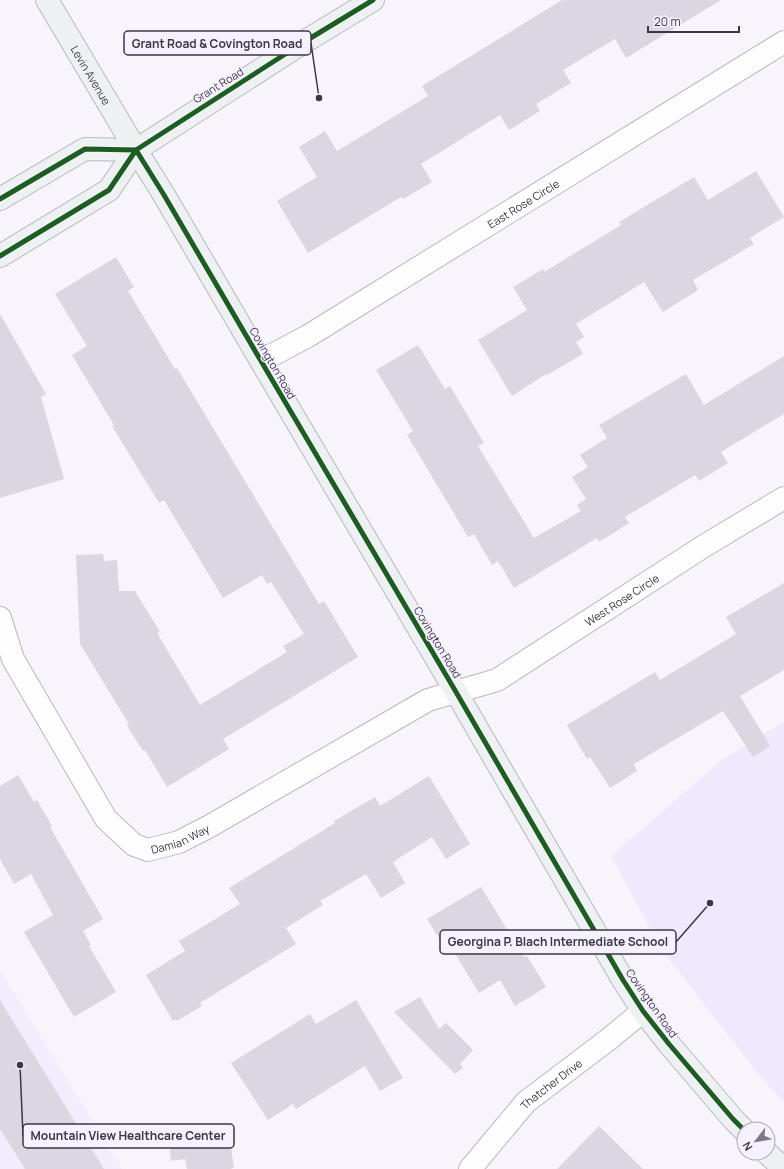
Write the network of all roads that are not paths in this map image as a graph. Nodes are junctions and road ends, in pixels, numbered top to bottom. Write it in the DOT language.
graph roads {
  1 [pos="47,0"];
  2 [pos="373,0"];
  3 [pos="784,42"];
  4 [pos="136,150"];
  5 [pos="0,199"];
  6 [pos="0,256"];
  7 [pos="260,361"];
  8 [pos="784,498"];
  9 [pos="0,618"];
  10 [pos="456,692"];
  11 [pos="643,1011"];
  12 [pos="736,1122"];
  13 [pos="776,1161"];
  14 [pos="470,1169"];
  15 [pos="784,1169"];
  1 -- 4 [label="street, Levin Avenue"];
  2 -- 4 [label="street, Grant Road"];
  3 -- 7 [label="street, East Rose Circle"];
  4 -- 5 [label="street"];
  4 -- 6 [label="street, Grant Road"];
  4 -- 7 [label="street, Covington Road"];
  7 -- 10 [label="street, Covington Road"];
  8 -- 10 [label="street, West Rose Circle"];
  9 -- 10 [label="street, Damian Way"];
  10 -- 11 [label="street, Covington Road"];
  11 -- 12 [label="street, Covington Road"];
  11 -- 14 [label="street, Thatcher Drive"];
  13 -- 15 [label="street"];
}
